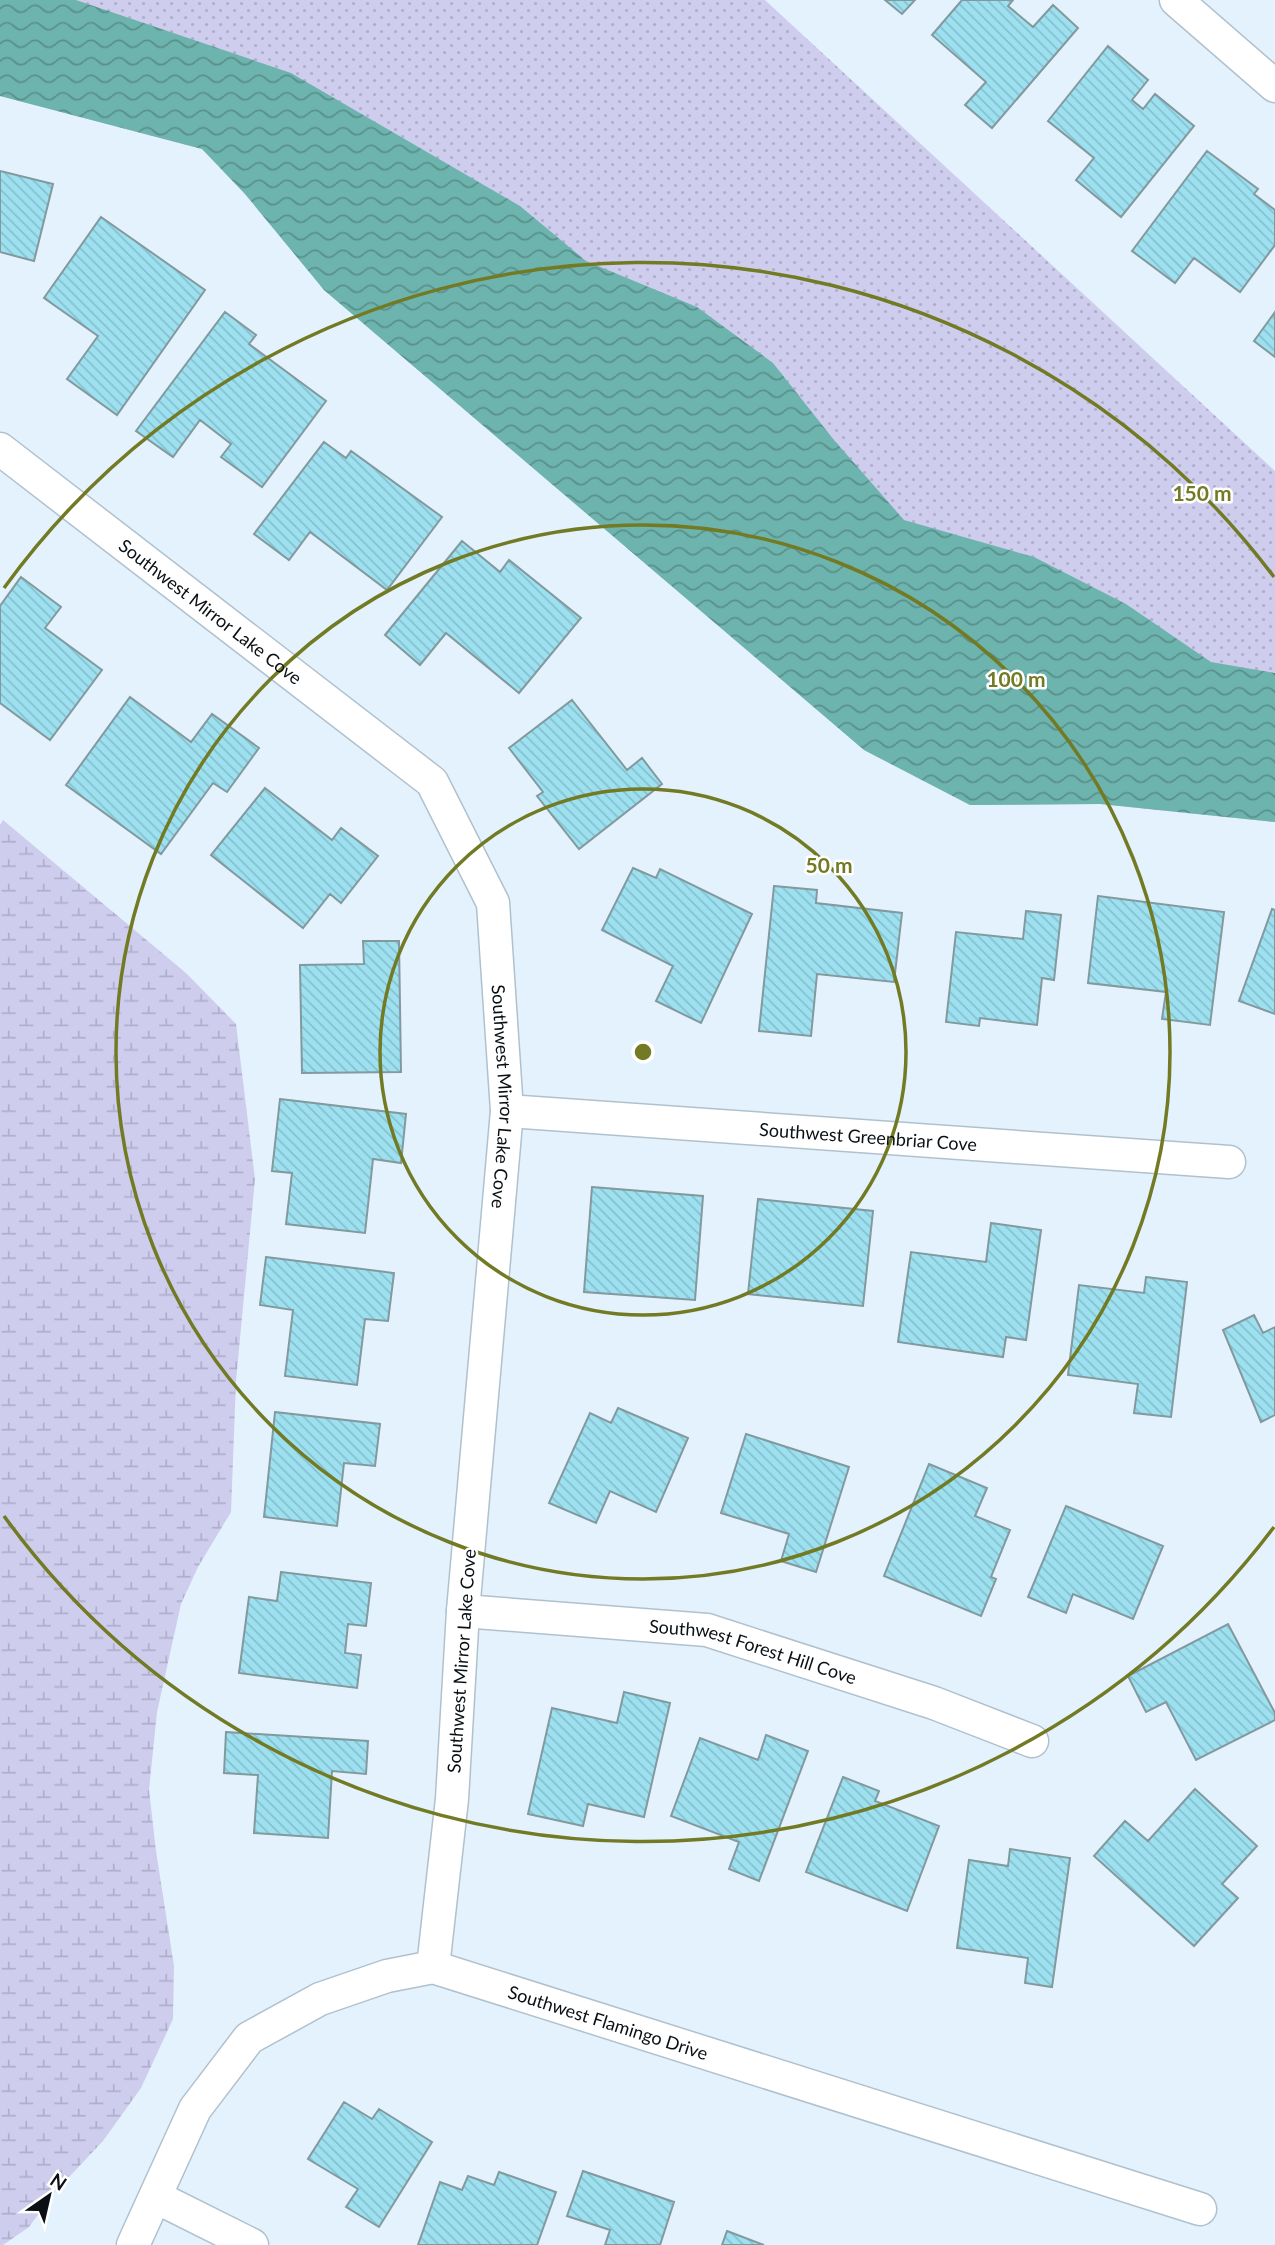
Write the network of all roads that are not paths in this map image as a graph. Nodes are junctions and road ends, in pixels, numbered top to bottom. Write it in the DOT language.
graph roads {
  1 [pos="1175,0"];
  2 [pos="1275,86"];
  3 [pos="0,449"];
  4 [pos="507,1111"];
  5 [pos="1229,1162"];
  6 [pos="463,1611"];
  7 [pos="1032,1741"];
  8 [pos="433,1967"];
  9 [pos="156,2197"];
  10 [pos="1200,2209"];
  11 [pos="133,2245"];
  12 [pos="252,2245"];
  1 -- 2 [label="street"];
  3 -- 4 [label="street, Southwest Mirror Lake Cove"];
  4 -- 5 [label="street, Southwest Greenbriar Cove"];
  4 -- 6 [label="street, Southwest Mirror Lake Cove"];
  6 -- 7 [label="street, Southwest Forest Hill Cove"];
  6 -- 8 [label="street, Southwest Mirror Lake Cove"];
  8 -- 9 [label="street, Southwest Flamingo Drive"];
  8 -- 10 [label="street, Southwest Flamingo Drive"];
  9 -- 11 [label="street, Southwest Flamingo Drive"];
  9 -- 12 [label="street"];
}
